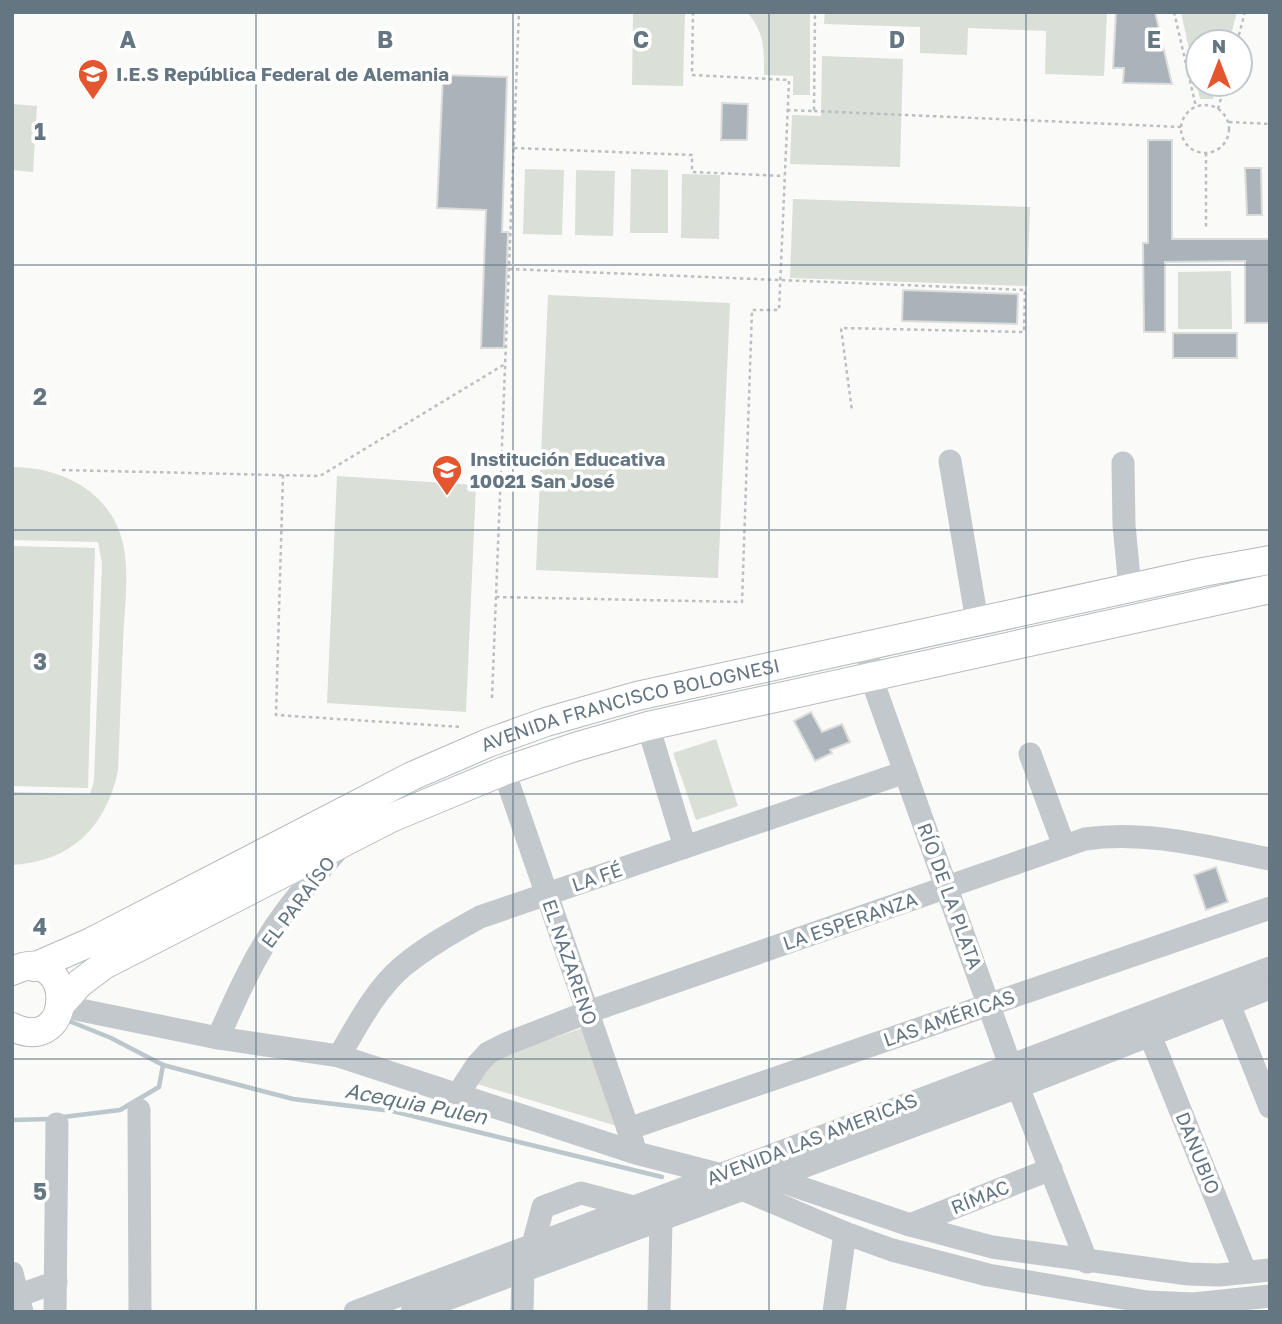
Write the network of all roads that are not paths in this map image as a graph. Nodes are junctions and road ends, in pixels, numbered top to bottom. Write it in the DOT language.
graph roads {
  1 [pos="950,461"];
  2 [pos="1123,463"];
  3 [pos="1270,560"];
  4 [pos="1130,588"];
  5 [pos="1270,589"];
  6 [pos="977,621"];
  7 [pos="867,646"];
  8 [pos="872,677"];
  9 [pos="648,726"];
  10 [pos="1030,754"];
  11 [pos="504,771"];
  12 [pos="905,772"];
  13 [pos="344,842"];
  14 [pos="1064,846"];
  15 [pos="685,847"];
  16 [pos="1270,859"];
  17 [pos="947,887"];
  18 [pos="547,894"];
  19 [pos="1270,908"];
  20 [pos="1270,968"];
  21 [pos="23,969"];
  22 [pos="1270,988"];
  23 [pos="989,1004"];
  24 [pos="1229,1004"];
  25 [pos="62,1005"];
  26 [pos="588,1012"];
  27 [pos="18,1033"];
  28 [pos="1150,1035"];
  29 [pos="218,1038"];
  30 [pos="339,1056"];
  31 [pos="1010,1064"];
  32 [pos="1018,1087"];
  33 [pos="458,1094"];
  34 [pos="1270,1107"];
  35 [pos="139,1110"];
  36 [pos="57,1124"];
  37 [pos="628,1129"];
  38 [pos="636,1153"];
  39 [pos="1051,1169"];
  40 [pos="718,1174"];
  41 [pos="772,1178"];
  42 [pos="740,1189"];
  43 [pos="634,1207"];
  44 [pos="661,1220"];
  45 [pos="910,1225"];
  46 [pos="845,1233"];
  47 [pos="534,1245"];
  48 [pos="1087,1262"];
  49 [pos="523,1270"];
  50 [pos="1270,1270"];
  51 [pos="1245,1271"];
  52 [pos="12,1273"];
  53 [pos="56,1282"];
  54 [pos="1270,1296"];
  55 [pos="18,1302"];
  56 [pos="443,1306"];
  57 [pos="1146,1307"];
  58 [pos="1194,1308"];
  59 [pos="55,1312"];
  60 [pos="140,1312"];
  61 [pos="355,1312"];
  62 [pos="412,1312"];
  63 [pos="522,1312"];
  64 [pos="659,1312"];
  65 [pos="834,1312"];
  1 -- 6 [label="street"];
  2 -- 4 [label="street"];
  3 -- 4 [label="main road, AVENIDA FRANCISCO BOLOGNESI"];
  4 -- 6 [label="main road, AVENIDA FRANCISCO BOLOGNESI"];
  5 -- 8 [label="main road, AVENIDA FRANCISCO BOLOGNESI"];
  6 -- 7 [label="main road, AVENIDA FRANCISCO BOLOGNESI"];
  7 -- 8 [label="street, RÍO DE LA PLATA"];
  7 -- 21 [label="main road, AVENIDA FRANCISCO BOLOGNESI"];
  8 -- 9 [label="main road, AVENIDA FRANCISCO BOLOGNESI"];
  8 -- 12 [label="street, RÍO DE LA PLATA"];
  9 -- 11 [label="main road, AVENIDA FRANCISCO BOLOGNESI"];
  9 -- 15 [label="street"];
  10 -- 14 [label="street"];
  11 -- 13 [label="main road, AVENIDA FRANCISCO BOLOGNESI"];
  11 -- 18 [label="street, EL NAZARENO"];
  12 -- 15 [label="street, LA FÉ"];
  12 -- 17 [label="street, RÍO DE LA PLATA"];
  13 -- 25 [label="main road, AVENIDA FRANCISCO BOLOGNESI"];
  13 -- 29 [label="street, EL PARAÍSO"];
  14 -- 16 [label="street, LA ESPERANZA"];
  14 -- 17 [label="street, LA ESPERANZA"];
  15 -- 18 [label="street, LA FÉ"];
  17 -- 23 [label="street, RÍO DE LA PLATA"];
  17 -- 26 [label="street, LA ESPERANZA"];
  18 -- 26 [label="street, EL NAZARENO"];
  18 -- 30 [label="street, LA FÉ"];
  19 -- 23 [label="street, LAS AMÉRICAS"];
  20 -- 31 [label="street, AVENIDA LAS AMERICAS"];
  21 -- 25 [label="main road"];
  22 -- 24 [label="street, AVENIDA LAS AMERICAS"];
  23 -- 31 [label="street, RÍO DE LA PLATA"];
  23 -- 37 [label="street, LAS AMÉRICAS"];
  24 -- 28 [label="street, AVENIDA LAS AMERICAS"];
  24 -- 34 [label="street"];
  25 -- 27 [label="main road, AVENIDA FRANCISCO BOLOGNESI"];
  25 -- 29 [label="street"];
  26 -- 33 [label="street, LA ESPERANZA"];
  26 -- 37 [label="street, EL NAZARENO"];
  28 -- 32 [label="street, AVENIDA LAS AMERICAS"];
  28 -- 51 [label="street, DANUBIO"];
  29 -- 30 [label="street"];
  30 -- 33 [label="street"];
  31 -- 32 [label="street, RÍO DE LA PLATA"];
  31 -- 40 [label="street, AVENIDA LAS AMERICAS"];
  32 -- 39 [label="street, RÍO DE LA PLATA"];
  32 -- 41 [label="street, AVENIDA LAS AMERICAS"];
  33 -- 38 [label="street"];
  35 -- 60 [label="street"];
  36 -- 53 [label="street"];
  37 -- 38 [label="street, EL NAZARENO"];
  38 -- 40 [label="street"];
  39 -- 45 [label="street, RÍMAC"];
  39 -- 48 [label="street, RÍO DE LA PLATA"];
  40 -- 41 [label="street"];
  40 -- 42 [label="street"];
  40 -- 43 [label="street, AVENIDA LAS AMERICAS"];
  41 -- 42 [label="street, AVENIDA LAS AMERICAS"];
  41 -- 45 [label="street"];
  42 -- 44 [label="street, AVENIDA LAS AMERICAS"];
  42 -- 46 [label="street"];
  43 -- 47 [label="street, AVENIDA LAS AMERICAS"];
  43 -- 47 [label="street"];
  44 -- 49 [label="street, AVENIDA LAS AMERICAS"];
  44 -- 64 [label="street"];
  45 -- 48 [label="street"];
  46 -- 57 [label="street"];
  46 -- 65 [label="street"];
  47 -- 61 [label="street, AVENIDA LAS AMERICAS"];
  48 -- 51 [label="street"];
  49 -- 56 [label="street, AVENIDA LAS AMERICAS"];
  49 -- 63 [label="street"];
  50 -- 51 [label="street"];
  52 -- 55 [label="street"];
  53 -- 55 [label="street"];
  53 -- 59 [label="street"];
  54 -- 58 [label="street"];
  56 -- 62 [label="street, AVENIDA LAS AMERICAS"];
  57 -- 58 [label="street"];
}
